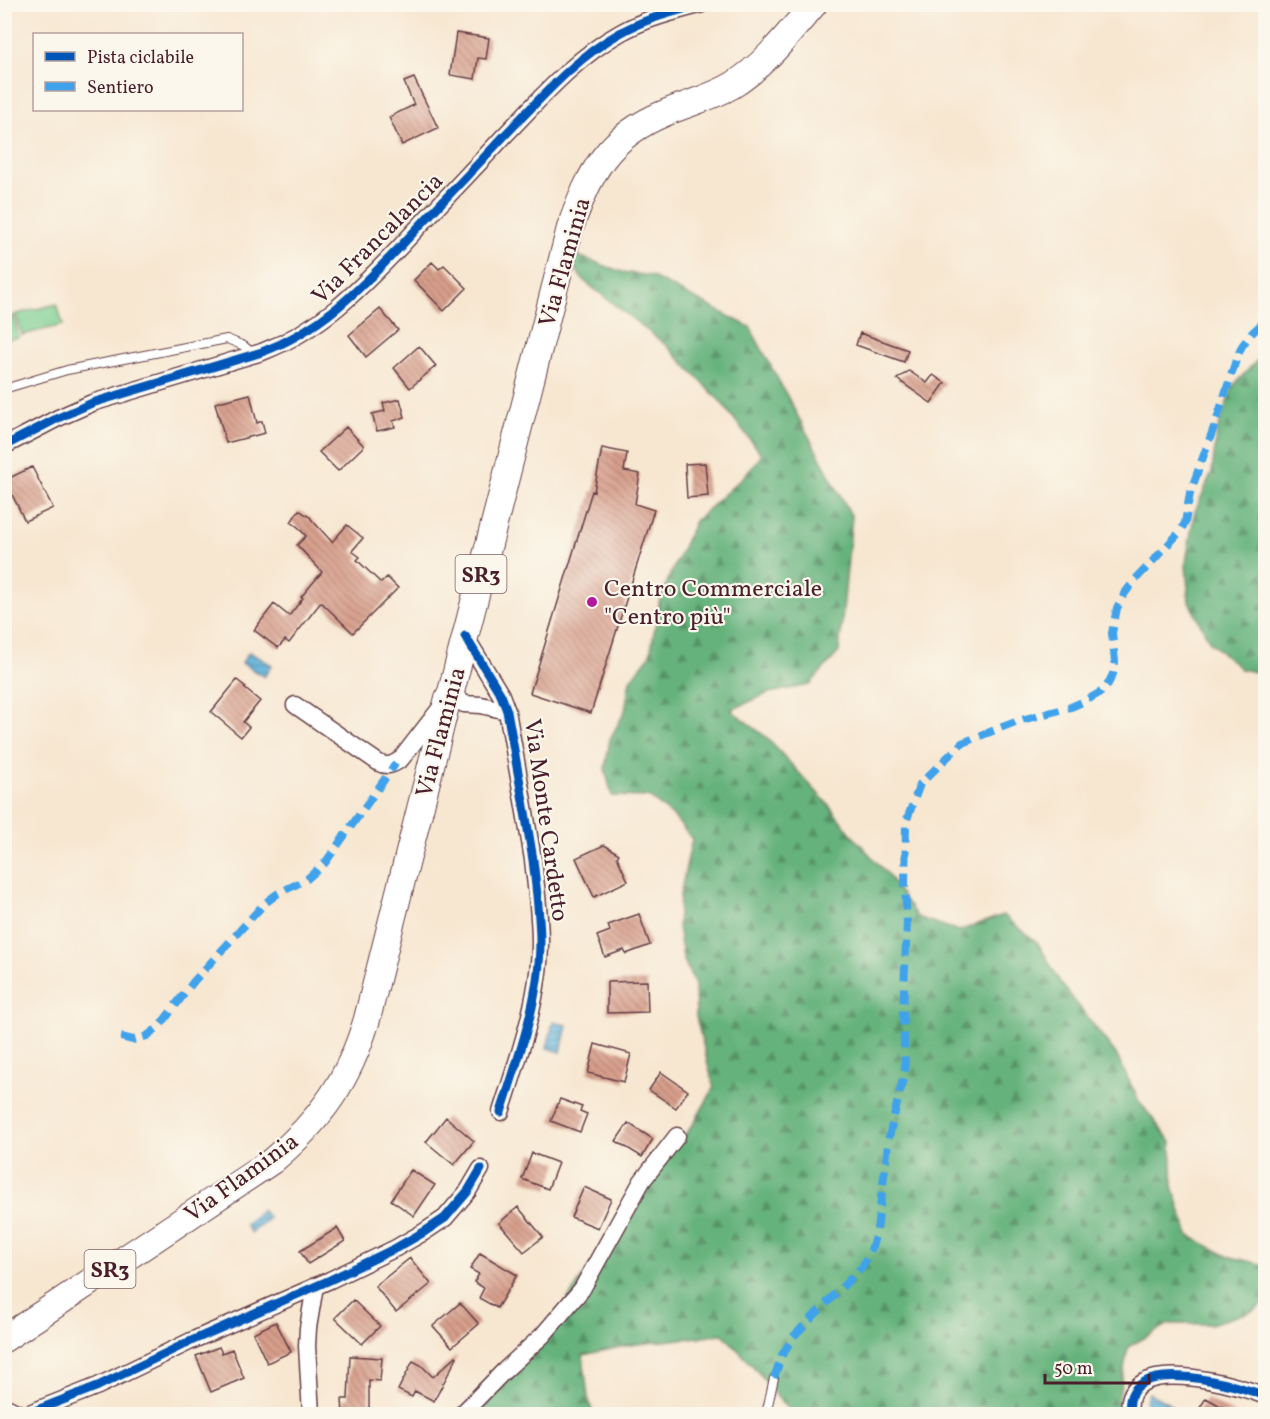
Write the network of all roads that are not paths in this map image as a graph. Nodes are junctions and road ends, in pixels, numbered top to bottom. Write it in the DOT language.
graph roads {
  1 [pos="702,4"];
  2 [pos="814,4"];
  3 [pos="254,354"];
  4 [pos="4,389"];
  5 [pos="4,446"];
  6 [pos="470,662"];
  7 [pos="449,695"];
  8 [pos="295,705"];
  9 [pos="507,711"];
  10 [pos="501,1112"];
  11 [pos="677,1136"];
  12 [pos="481,1169"];
  13 [pos="315,1286"];
  14 [pos="4,1339"];
  15 [pos="774,1378"];
  16 [pos="1266,1396"];
  17 [pos="4,1406"];
  18 [pos="20,1414"];
  19 [pos="27,1414"];
  20 [pos="311,1414"];
  21 [pos="462,1414"];
  22 [pos="766,1414"];
  23 [pos="1130,1414"];
  1 -- 3 [label="street, Via Francalancia"];
  2 -- 6 [label="main road, Via Flaminia / SR3"];
  3 -- 4 [label="lane"];
  3 -- 5 [label="street, Via Francalancia"];
  6 -- 7 [label="main road, Via Flaminia / SR3"];
  6 -- 9 [label="street, Via Monte Cardetto"];
  7 -- 8 [label="street"];
  7 -- 9 [label="street"];
  7 -- 14 [label="main road, Via Flaminia / SR3"];
  9 -- 10 [label="street, Via Monte Cardetto"];
  11 -- 21 [label="street"];
  12 -- 13 [label="street"];
  13 -- 19 [label="street"];
  13 -- 20 [label="street"];
  15 -- 22 [label="lane"];
  16 -- 23 [label="street"];
  17 -- 18 [label="street"];
}
